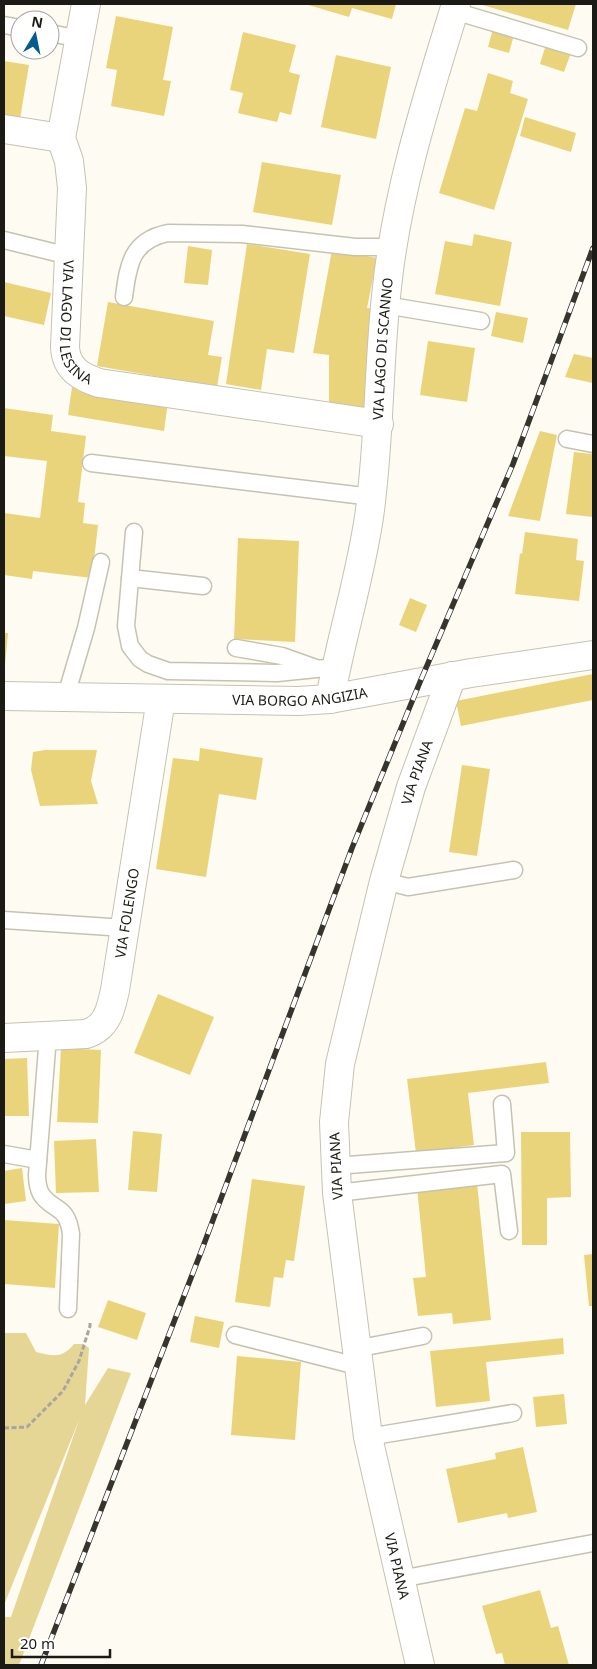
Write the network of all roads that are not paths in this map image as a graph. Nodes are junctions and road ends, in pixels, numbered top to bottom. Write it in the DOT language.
graph roads {
  1 [pos="86,4"];
  2 [pos="455,7"];
  3 [pos="60,36"];
  4 [pos="80,39"];
  5 [pos="578,48"];
  6 [pos="4,129"];
  7 [pos="61,138"];
  8 [pos="4,240"];
  9 [pos="393,247"];
  10 [pos="69,256"];
  11 [pos="124,297"];
  12 [pos="385,305"];
  13 [pos="481,321"];
  14 [pos="379,424"];
  15 [pos="567,439"];
  16 [pos="593,444"];
  17 [pos="91,463"];
  18 [pos="372,497"];
  19 [pos="134,532"];
  20 [pos="101,562"];
  21 [pos="130,578"];
  22 [pos="203,586"];
  23 [pos="236,648"];
  24 [pos="593,655"];
  25 [pos="328,669"];
  26 [pos="452,676"];
  27 [pos="4,696"];
  28 [pos="65,698"];
  29 [pos="161,699"];
  30 [pos="330,699"];
  31 [pos="514,870"];
  32 [pos="384,881"];
  33 [pos="4,920"];
  34 [pos="125,928"];
  35 [pos="48,1036"];
  36 [pos="4,1038"];
  37 [pos="502,1104"];
  38 [pos="4,1154"];
  39 [pos="38,1160"];
  40 [pos="336,1180"];
  41 [pos="509,1231"];
  42 [pos="68,1310"];
  43 [pos="235,1335"];
  44 [pos="423,1336"];
  45 [pos="356,1357"];
  46 [pos="513,1413"];
  47 [pos="368,1437"];
  48 [pos="593,1543"];
  49 [pos="400,1579"];
  50 [pos="420,1665"];
  1 -- 4 [label="street, VIA LAGO DI LESINA"];
  2 -- 5 [label="lane"];
  2 -- 9 [label="street, VIA LAGO DI SCANNO"];
  3 -- 4 [label="lane"];
  4 -- 7 [label="street, VIA LAGO DI LESINA"];
  6 -- 7 [label="street"];
  7 -- 10 [label="street, VIA LAGO DI LESINA"];
  8 -- 10 [label="lane"];
  9 -- 11 [label="lane"];
  9 -- 12 [label="street, VIA LAGO DI SCANNO"];
  10 -- 14 [label="street, VIA LAGO DI LESINA"];
  12 -- 13 [label="lane"];
  12 -- 14 [label="street, VIA LAGO DI SCANNO"];
  14 -- 18 [label="street, VIA LAGO DI SCANNO"];
  15 -- 16 [label="lane"];
  17 -- 18 [label="lane"];
  18 -- 25 [label="street, VIA LAGO DI SCANNO"];
  19 -- 21 [label="lane"];
  20 -- 28 [label="lane"];
  21 -- 22 [label="lane"];
  21 -- 25 [label="lane"];
  23 -- 25 [label="lane"];
  24 -- 26 [label="street, VIA BORGO ANGIZIA"];
  25 -- 30 [label="street, VIA LAGO DI SCANNO"];
  26 -- 30 [label="street, VIA BORGO ANGIZIA"];
  26 -- 32 [label="street, VIA PIANA"];
  27 -- 28 [label="street, VIA BORGO ANGIZIA"];
  28 -- 29 [label="street, VIA BORGO ANGIZIA"];
  29 -- 30 [label="street, VIA BORGO ANGIZIA"];
  29 -- 34 [label="street, VIA FOLENGO"];
  31 -- 32 [label="lane"];
  32 -- 40 [label="street, VIA PIANA"];
  33 -- 34 [label="lane"];
  34 -- 35 [label="street, VIA FOLENGO"];
  35 -- 36 [label="street, VIA FOLENGO"];
  35 -- 39 [label="lane"];
  37 -- 40 [label="lane"];
  38 -- 39 [label="lane"];
  39 -- 42 [label="lane"];
  40 -- 41 [label="lane"];
  40 -- 45 [label="street, VIA PIANA"];
  43 -- 45 [label="lane"];
  44 -- 45 [label="lane"];
  45 -- 47 [label="street, VIA PIANA"];
  46 -- 47 [label="lane"];
  47 -- 49 [label="street, VIA PIANA"];
  48 -- 49 [label="lane"];
  49 -- 50 [label="street, VIA PIANA"];
}
